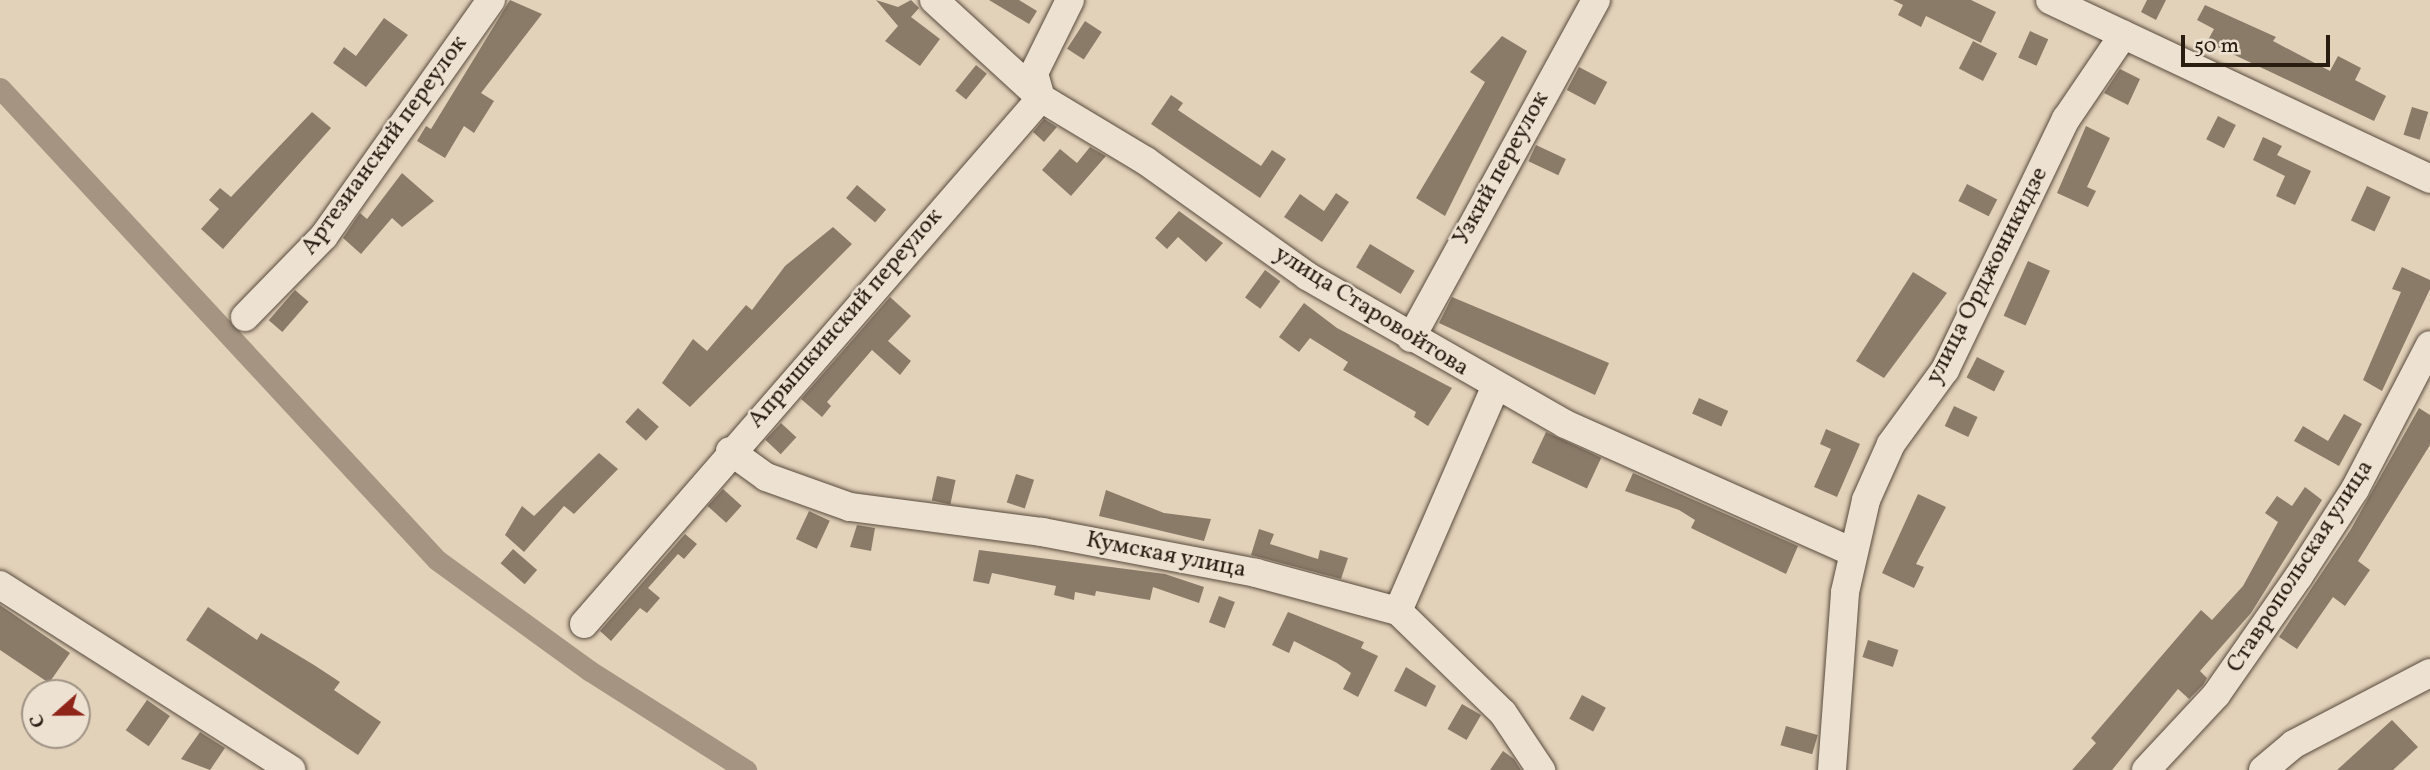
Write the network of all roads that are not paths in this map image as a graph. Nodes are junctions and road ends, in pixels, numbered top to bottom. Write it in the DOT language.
graph roads {
  1 [pos="491,0"];
  2 [pos="934,0"];
  3 [pos="1070,0"];
  4 [pos="1596,0"];
  5 [pos="2050,0"];
  6 [pos="2123,35"];
  7 [pos="1041,97"];
  8 [pos="2430,178"];
  9 [pos="244,317"];
  10 [pos="1411,338"];
  11 [pos="2430,345"];
  12 [pos="1494,388"];
  13 [pos="730,451"];
  14 [pos="1852,552"];
  15 [pos="0,584"];
  16 [pos="1398,611"];
  17 [pos="584,624"];
  18 [pos="2430,673"];
  19 [pos="291,770"];
  20 [pos="1541,770"];
  21 [pos="1832,770"];
  22 [pos="2146,770"];
  23 [pos="2263,770"];
  1 -- 9 [label="street, Артезианский переулок"];
  2 -- 7 [label="street, улица Старовойтова"];
  3 -- 7 [label="street"];
  4 -- 10 [label="street, Узкий переулок"];
  5 -- 6 [label="street"];
  6 -- 8 [label="street"];
  6 -- 14 [label="street, улица Орджоникидзе"];
  7 -- 10 [label="street, улица Старовойтова"];
  7 -- 13 [label="street, Апрышкинский переулок"];
  10 -- 12 [label="street, улица Старовойтова"];
  11 -- 22 [label="street, Ставропольская улица"];
  12 -- 14 [label="street, улица Старовойтова"];
  12 -- 16 [label="street"];
  13 -- 16 [label="street, Кумская улица"];
  13 -- 17 [label="street, Апрышкинский переулок"];
  14 -- 21 [label="street, улица Орджоникидзе"];
  15 -- 19 [label="street"];
  16 -- 20 [label="street, Кумская улица"];
  18 -- 23 [label="street"];
}
